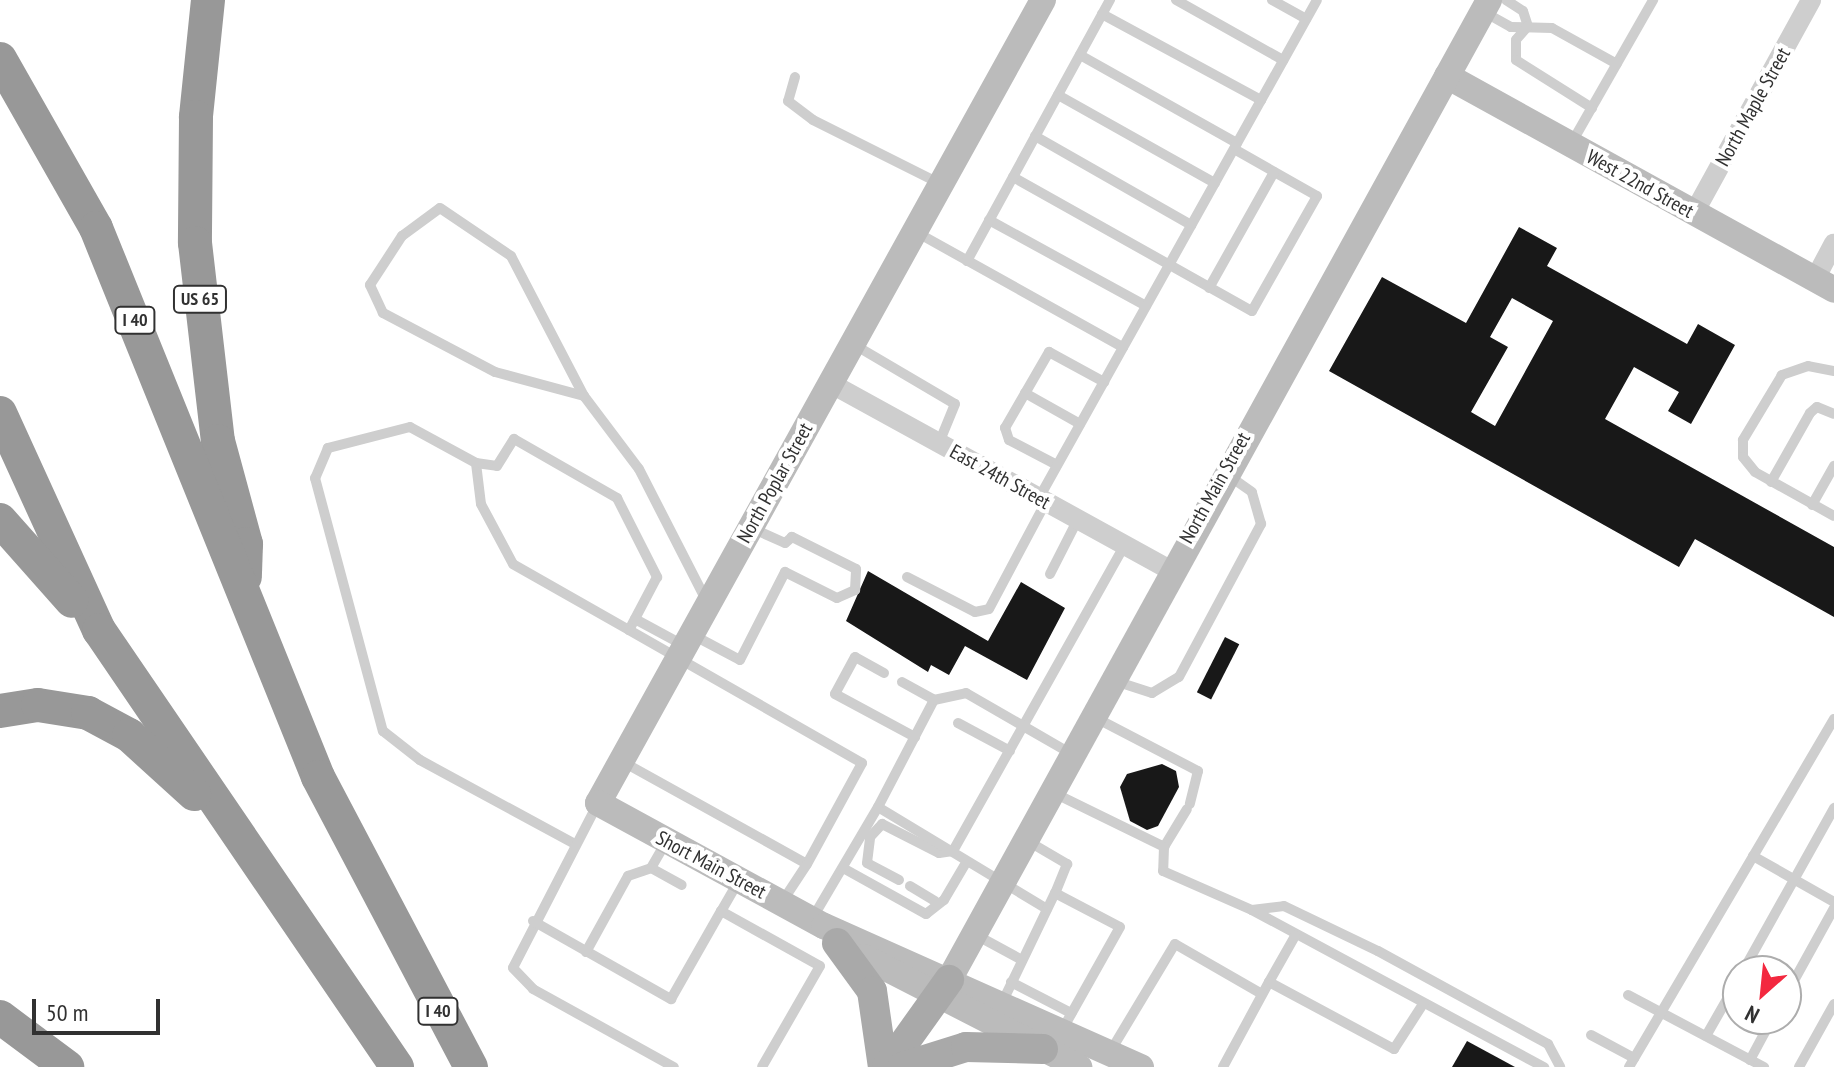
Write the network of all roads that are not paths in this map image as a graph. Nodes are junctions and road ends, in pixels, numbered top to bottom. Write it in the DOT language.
graph roads {
  1 [pos="208,0"];
  2 [pos="1043,0"];
  3 [pos="1110,0"];
  4 [pos="1176,0"];
  5 [pos="1272,0"];
  6 [pos="1317,0"];
  7 [pos="1653,0"];
  8 [pos="1811,0"];
  9 [pos="1492,4"];
  10 [pos="1102,14"];
  11 [pos="1306,19"];
  12 [pos="1528,26"];
  13 [pos="1080,55"];
  14 [pos="0,59"];
  15 [pos="1283,60"];
  16 [pos="1617,64"];
  17 [pos="1447,76"];
  18 [pos="795,77"];
  19 [pos="1058,95"];
  20 [pos="1261,100"];
  21 [pos="1592,108"];
  22 [pos="1035,136"];
  23 [pos="1236,146"];
  24 [pos="1570,146"];
  25 [pos="1274,172"];
  26 [pos="1013,177"];
  27 [pos="1215,183"];
  28 [pos="941,184"];
  29 [pos="1694,213"];
  30 [pos="989,220"];
  31 [pos="1191,225"];
  32 [pos="915,231"];
  33 [pos="1834,244"];
  34 [pos="967,261"];
  35 [pos="1169,266"];
  36 [pos="1825,284"];
  37 [pos="1209,288"];
  38 [pos="1146,306"];
  39 [pos="852,343"];
  40 [pos="1123,347"];
  41 [pos="1834,371"];
  42 [pos="1104,382"];
  43 [pos="830,383"];
  44 [pos="1025,393"];
  45 [pos="584,396"];
  46 [pos="0,413"];
  47 [pos="1834,414"];
  48 [pos="1080,424"];
  49 [pos="939,443"];
  50 [pos="476,463"];
  51 [pos="1057,465"];
  52 [pos="1834,466"];
  53 [pos="1223,473"];
  54 [pos="1771,482"];
  55 [pos="1042,500"];
  56 [pos="1812,505"];
  57 [pos="1834,516"];
  58 [pos="1078,519"];
  59 [pos="0,520"];
  60 [pos="751,528"];
  61 [pos="1125,545"];
  62 [pos="1170,570"];
  63 [pos="1050,574"];
  64 [pos="907,577"];
  65 [pos="245,594"];
  66 [pos="708,604"];
  67 [pos="635,619"];
  68 [pos="99,630"];
  69 [pos="629,630"];
  70 [pos="684,646"];
  71 [pos="884,673"];
  72 [pos="1110,678"];
  73 [pos="902,682"];
  74 [pos="934,700"];
  75 [pos="0,711"];
  76 [pos="1091,715"];
  77 [pos="1834,719"];
  78 [pos="958,723"];
  79 [pos="1024,726"];
  80 [pos="915,737"];
  81 [pos="1010,751"];
  82 [pos="1070,753"];
  83 [pos="621,761"];
  84 [pos="1049,790"];
  85 [pos="598,803"];
  86 [pos="878,807"];
  87 [pos="1834,808"];
  88 [pos="1022,838"];
  89 [pos="667,841"];
  90 [pos="575,844"];
  91 [pos="1164,847"];
  92 [pos="953,851"];
  93 [pos="249,852"];
  94 [pos="1753,856"];
  95 [pos="967,861"];
  96 [pos="807,864"];
  97 [pos="651,868"];
  98 [pos="843,868"];
  99 [pos="1794,879"];
  100 [pos="739,880"];
  101 [pos="899,880"];
  102 [pos="1004,884"];
  103 [pos="682,885"];
  104 [pos="910,886"];
  105 [pos="1055,893"];
  106 [pos="935,901"];
  107 [pos="781,903"];
  108 [pos="1834,905"];
  109 [pos="1047,909"];
  110 [pos="1252,910"];
  111 [pos="721,911"];
  112 [pos="533,921"];
  113 [pos="976,935"];
  114 [pos="1295,936"];
  115 [pos="823,938"];
  116 [pos="586,952"];
  117 [pos="1752,955"];
  118 [pos="1022,960"];
  119 [pos="1802,965"];
  120 [pos="1269,982"];
  121 [pos="945,993"];
  122 [pos="1006,993"];
  123 [pos="1262,994"];
  124 [pos="1628,995"];
  125 [pos="1423,1004"];
  126 [pos="1834,1004"];
  127 [pos="1722,1008"];
  128 [pos="1665,1015"];
  129 [pos="0,1017"];
  130 [pos="1058,1032"];
  131 [pos="1591,1035"];
  132 [pos="1763,1035"];
  133 [pos="1706,1036"];
  134 [pos="1109,1055"];
  135 [pos="1750,1060"];
  136 [pos="1632,1063"];
  137 [pos="67,1067"];
  138 [pos="397,1067"];
  139 [pos="471,1067"];
  140 [pos="674,1067"];
  141 [pos="762,1067"];
  142 [pos="885,1067"];
  143 [pos="902,1067"];
  144 [pos="1079,1067"];
  145 [pos="1141,1067"];
  146 [pos="1223,1067"];
  147 [pos="1544,1067"];
  148 [pos="1560,1067"];
  149 [pos="1764,1067"];
  150 [pos="1799,1067"];
  1 -- 65 [label="highway, US 65"];
  2 -- 28 [label="street, North Poplar Street"];
  3 -- 10 [label="lane"];
  4 -- 15 [label="lane"];
  5 -- 11 [label="lane"];
  6 -- 11 [label="lane"];
  7 -- 16 [label="lane"];
  8 -- 29 [label="street, North Maple Street"];
  9 -- 12 [label="lane"];
  9 -- 12 [label="lane"];
  9 -- 17 [label="street, North Main Street"];
  10 -- 13 [label="lane"];
  10 -- 20 [label="lane"];
  11 -- 15 [label="lane"];
  12 -- 16 [label="lane"];
  12 -- 21 [label="lane"];
  13 -- 19 [label="lane"];
  13 -- 23 [label="lane"];
  14 -- 65 [label="highway, I 40"];
  15 -- 20 [label="lane"];
  16 -- 21 [label="lane"];
  17 -- 24 [label="street, West 22nd Street"];
  17 -- 53 [label="street, North Main Street"];
  18 -- 28 [label="lane"];
  19 -- 22 [label="lane"];
  19 -- 27 [label="lane"];
  20 -- 23 [label="lane"];
  21 -- 24 [label="lane"];
  22 -- 26 [label="lane"];
  22 -- 31 [label="lane"];
  23 -- 25 [label="lane"];
  23 -- 27 [label="lane"];
  24 -- 29 [label="street, West 22nd Street"];
  25 -- 37 [label="lane"];
  25 -- 37 [label="lane"];
  26 -- 30 [label="lane"];
  26 -- 35 [label="lane"];
  27 -- 31 [label="lane"];
  28 -- 32 [label="street, North Poplar Street"];
  29 -- 36 [label="street, West 22nd Street"];
  30 -- 34 [label="lane"];
  30 -- 38 [label="lane"];
  31 -- 35 [label="lane"];
  32 -- 34 [label="lane"];
  32 -- 39 [label="street, North Poplar Street"];
  33 -- 36 [label="street"];
  34 -- 40 [label="lane"];
  35 -- 37 [label="lane"];
  35 -- 38 [label="lane"];
  38 -- 40 [label="lane"];
  39 -- 43 [label="street, North Poplar Street"];
  39 -- 49 [label="lane"];
  40 -- 42 [label="lane"];
  41 -- 54 [label="lane"];
  42 -- 44 [label="lane"];
  42 -- 48 [label="lane"];
  43 -- 49 [label="street, East 24th Street"];
  43 -- 60 [label="street, North Poplar Street"];
  44 -- 48 [label="lane"];
  44 -- 51 [label="lane"];
  45 -- 45 [label="lane"];
  45 -- 66 [label="lane"];
  46 -- 68 [label="highway"];
  47 -- 54 [label="lane"];
  48 -- 51 [label="lane"];
  49 -- 55 [label="street, East 24th Street"];
  50 -- 67 [label="lane"];
  50 -- 69 [label="lane"];
  50 -- 90 [label="lane"];
  51 -- 55 [label="lane"];
  52 -- 56 [label="lane"];
  53 -- 62 [label="street, North Main Street"];
  53 -- 72 [label="lane"];
  54 -- 56 [label="lane"];
  55 -- 58 [label="street, East 24th Street"];
  55 -- 64 [label="lane"];
  56 -- 57 [label="lane"];
  58 -- 61 [label="street, East 24th Street"];
  58 -- 63 [label="lane"];
  59 -- 68 [label="highway"];
  60 -- 66 [label="street, North Poplar Street"];
  60 -- 70 [label="lane"];
  61 -- 62 [label="street, East 24th Street"];
  61 -- 79 [label="lane"];
  62 -- 72 [label="street, North Main Street"];
  65 -- 139 [label="highway, I 40"];
  66 -- 70 [label="street, North Poplar Street"];
  67 -- 69 [label="lane"];
  67 -- 70 [label="lane"];
  68 -- 93 [label="highway"];
  69 -- 70 [label="lane"];
  70 -- 83 [label="street, North Poplar Street"];
  70 -- 96 [label="lane"];
  71 -- 80 [label="lane"];
  72 -- 76 [label="street, North Main Street"];
  73 -- 74 [label="lane"];
  74 -- 79 [label="lane"];
  74 -- 80 [label="lane"];
  75 -- 93 [label="highway"];
  76 -- 82 [label="street, North Main Street"];
  76 -- 91 [label="lane"];
  77 -- 94 [label="lane"];
  78 -- 81 [label="lane"];
  79 -- 81 [label="lane"];
  79 -- 82 [label="lane"];
  80 -- 86 [label="lane"];
  81 -- 92 [label="lane"];
  82 -- 84 [label="street, North Main Street"];
  83 -- 85 [label="street, North Poplar Street"];
  83 -- 96 [label="lane"];
  84 -- 88 [label="street, North Main Street"];
  84 -- 91 [label="lane"];
  85 -- 89 [label="street, Short Main Street"];
  85 -- 90 [label="lane, North Poplar Street"];
  86 -- 92 [label="lane"];
  86 -- 98 [label="lane"];
  87 -- 99 [label="lane"];
  88 -- 102 [label="street, North Main Street"];
  88 -- 105 [label="lane"];
  89 -- 97 [label="lane"];
  89 -- 100 [label="street, Short Main Street"];
  90 -- 112 [label="lane, North Poplar Street"];
  91 -- 110 [label="lane"];
  92 -- 95 [label="lane"];
  92 -- 101 [label="lane"];
  93 -- 138 [label="highway"];
  94 -- 99 [label="lane"];
  94 -- 128 [label="lane"];
  95 -- 102 [label="lane"];
  95 -- 106 [label="lane"];
  96 -- 107 [label="lane"];
  97 -- 103 [label="lane"];
  97 -- 116 [label="lane"];
  98 -- 106 [label="lane"];
  98 -- 115 [label="lane"];
  99 -- 108 [label="lane"];
  99 -- 117 [label="lane"];
  100 -- 107 [label="street, Short Main Street"];
  100 -- 111 [label="lane"];
  102 -- 109 [label="lane"];
  102 -- 113 [label="street, North Main Street"];
  104 -- 106 [label="lane"];
  105 -- 109 [label="lane"];
  105 -- 130 [label="lane"];
  107 -- 115 [label="street, Short Main Street"];
  108 -- 119 [label="lane"];
  109 -- 118 [label="lane"];
  110 -- 114 [label="lane"];
  110 -- 148 [label="lane"];
  111 -- 115 [label="lane"];
  111 -- 116 [label="lane"];
  112 -- 116 [label="lane"];
  112 -- 140 [label="lane, North Poplar Street"];
  113 -- 118 [label="lane"];
  113 -- 121 [label="street, North Main Street"];
  114 -- 120 [label="lane"];
  114 -- 125 [label="lane"];
  115 -- 121 [label="street, Short Main Street"];
  115 -- 141 [label="lane"];
  115 -- 142 [label="main road"];
  118 -- 122 [label="lane"];
  120 -- 123 [label="lane"];
  120 -- 125 [label="lane"];
  121 -- 122 [label="street"];
  121 -- 130 [label="street"];
  121 -- 142 [label="main road"];
  122 -- 130 [label="street"];
  123 -- 134 [label="lane"];
  123 -- 146 [label="lane"];
  124 -- 128 [label="lane"];
  125 -- 147 [label="lane"];
  126 -- 150 [label="lane"];
  127 -- 133 [label="lane"];
  128 -- 133 [label="lane"];
  128 -- 136 [label="lane"];
  129 -- 137 [label="highway"];
  130 -- 134 [label="street"];
  130 -- 143 [label="main road"];
  130 -- 144 [label="street"];
  131 -- 136 [label="lane"];
  132 -- 135 [label="lane"];
  133 -- 135 [label="lane"];
  134 -- 145 [label="street"];
  135 -- 149 [label="lane"];
}
